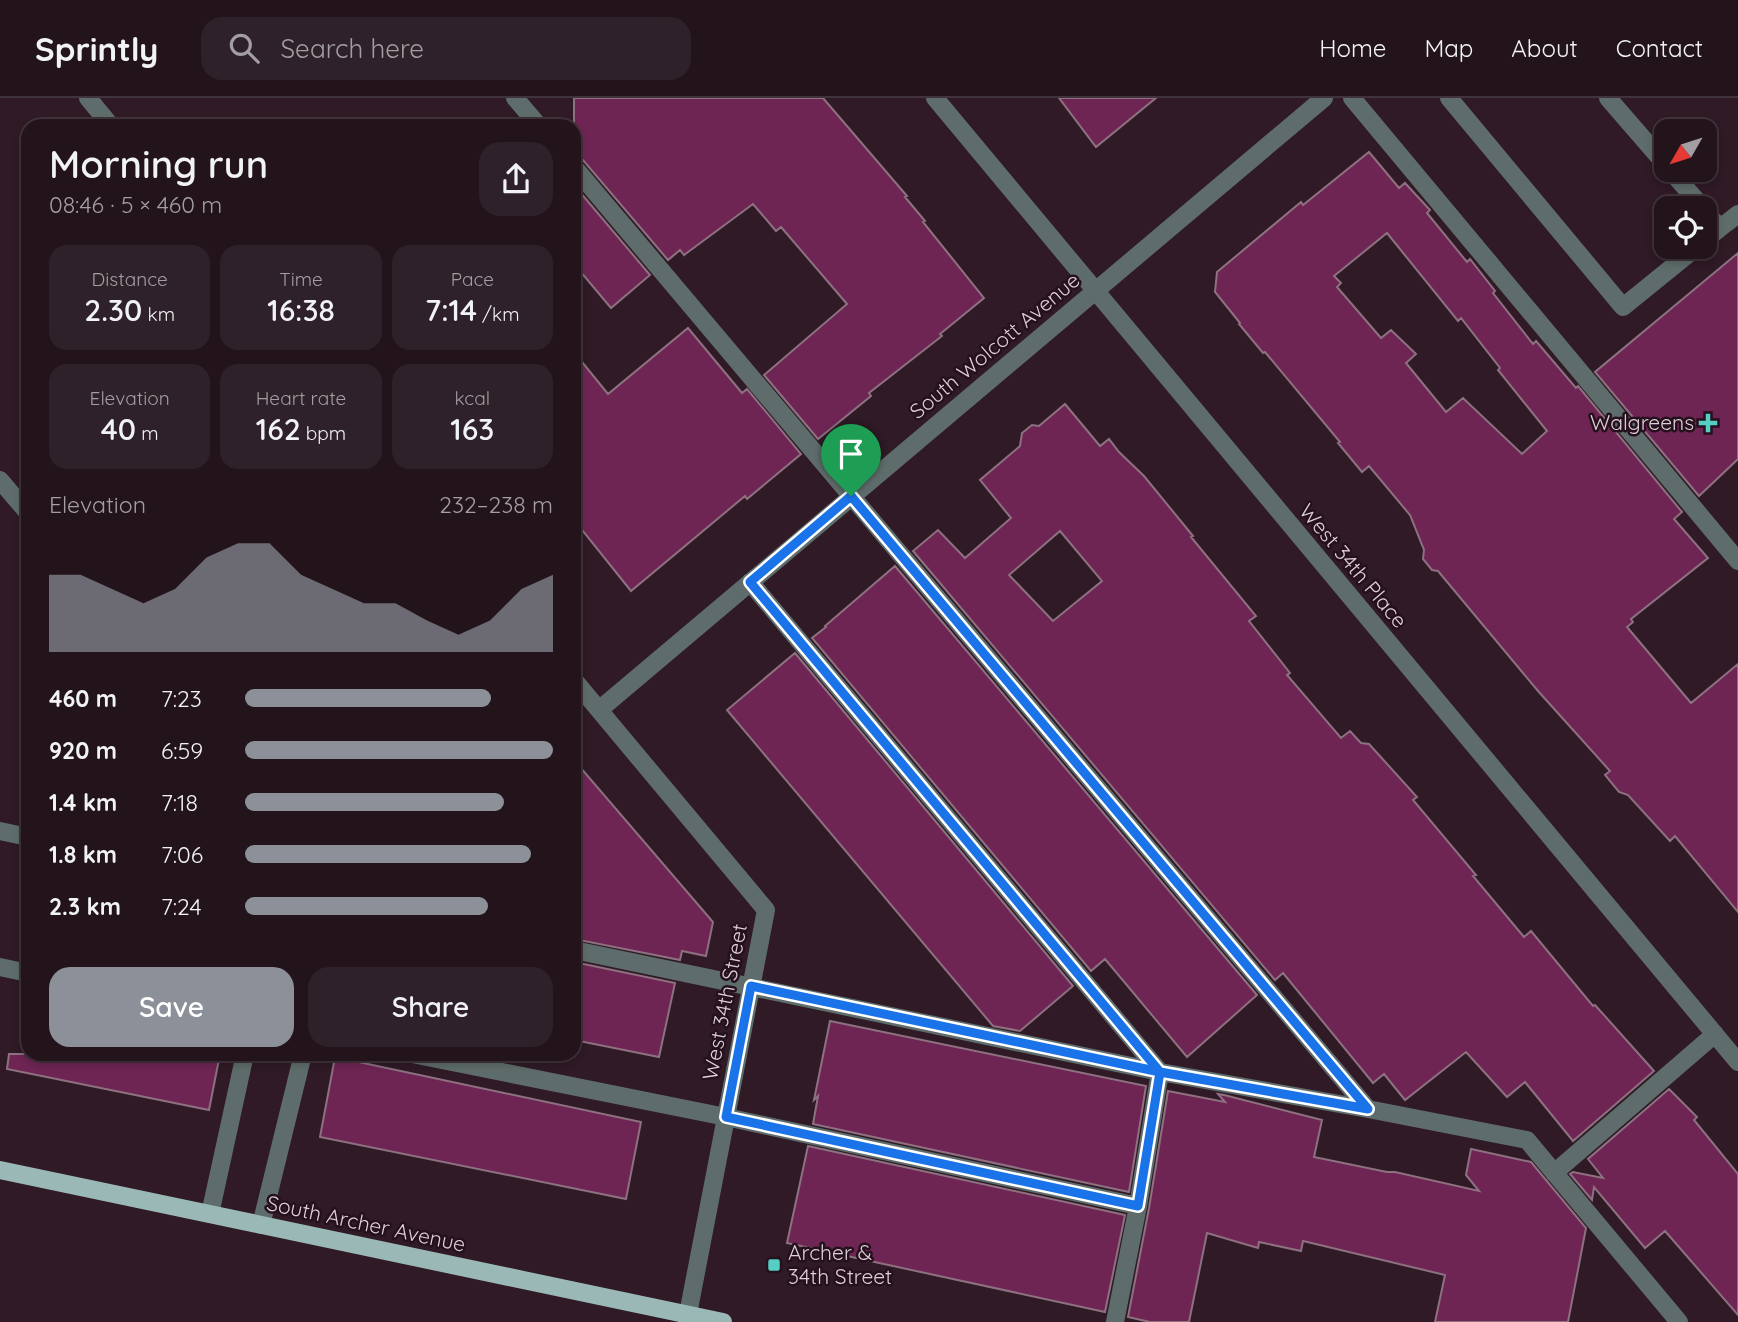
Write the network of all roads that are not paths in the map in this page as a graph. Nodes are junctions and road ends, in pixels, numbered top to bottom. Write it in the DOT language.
graph roads {
  1 [pos="88,98"];
  2 [pos="515,98"];
  3 [pos="935,98"];
  4 [pos="1324,98"];
  5 [pos="1352,98"];
  6 [pos="1449,98"];
  7 [pos="1608,98"];
  8 [pos="105,119"];
  9 [pos="533,119"];
  10 [pos="1654,151"];
  11 [pos="581,175"];
  12 [pos="1680,182"];
  13 [pos="1693,196"];
  14 [pos="1738,214"];
  15 [pos="1717,224"];
  16 [pos="1720,228"];
  17 [pos="1717,230"];
  18 [pos="1682,259"];
  19 [pos="1095,292"];
  20 [pos="0,480"];
  21 [pos="851,496"];
  22 [pos="21,505"];
  23 [pos="1738,561"];
  24 [pos="750,582"];
  25 [pos="581,688"];
  26 [pos="599,710"];
  27 [pos="0,831"];
  28 [pos="21,836"];
  29 [pos="581,951"];
  30 [pos="0,967"];
  31 [pos="21,972"];
  32 [pos="751,986"];
  33 [pos="1715,1034"];
  34 [pos="243,1061"];
  35 [pos="301,1061"];
  36 [pos="447,1061"];
  37 [pos="1738,1062"];
  38 [pos="1160,1072"];
  39 [pos="1368,1109"];
  40 [pos="726,1117"];
  41 [pos="0,1170"];
  42 [pos="1554,1173"];
  43 [pos="1138,1206"];
  44 [pos="210,1214"];
  45 [pos="261,1225"];
  46 [pos="688,1314"];
  47 [pos="723,1322"];
  48 [pos="1115,1322"];
  49 [pos="1679,1322"];
  1 -- 8 [label="street"];
  2 -- 9 [label="street"];
  3 -- 19 [label="street, West 34th Place"];
  4 -- 19 [label="street, South Wolcott Avenue"];
  5 -- 23 [label="street"];
  6 -- 18 [label="street"];
  7 -- 10 [label="street"];
  11 -- 21 [label="street"];
  12 -- 13 [label="street"];
  14 -- 16 [label="street"];
  15 -- 16 [label="street"];
  16 -- 17 [label="street"];
  19 -- 21 [label="street, South Wolcott Avenue"];
  19 -- 33 [label="street, West 34th Place"];
  20 -- 22 [label="street"];
  21 -- 24 [label="street, South Wolcott Avenue"];
  21 -- 39 [label="street"];
  24 -- 26 [label="street, South Wolcott Avenue"];
  24 -- 38 [label="street"];
  25 -- 26 [label="street, West 34th Street"];
  26 -- 32 [label="street, West 34th Street"];
  27 -- 28 [label="street"];
  29 -- 32 [label="street"];
  30 -- 31 [label="street"];
  32 -- 38 [label="street"];
  32 -- 40 [label="street, West 34th Street"];
  33 -- 37 [label="street, West 34th Place"];
  33 -- 42 [label="street"];
  34 -- 44 [label="street"];
  35 -- 45 [label="street"];
  36 -- 40 [label="street"];
  38 -- 39 [label="street"];
  38 -- 43 [label="street"];
  39 -- 42 [label="street"];
  40 -- 43 [label="street"];
  40 -- 46 [label="street, West 34th Street"];
  41 -- 44 [label="main road, South Archer Avenue"];
  42 -- 49 [label="street"];
  43 -- 48 [label="street"];
  44 -- 45 [label="main road, South Archer Avenue"];
  45 -- 46 [label="main road, South Archer Avenue"];
  46 -- 47 [label="main road, South Archer Avenue"];
}
